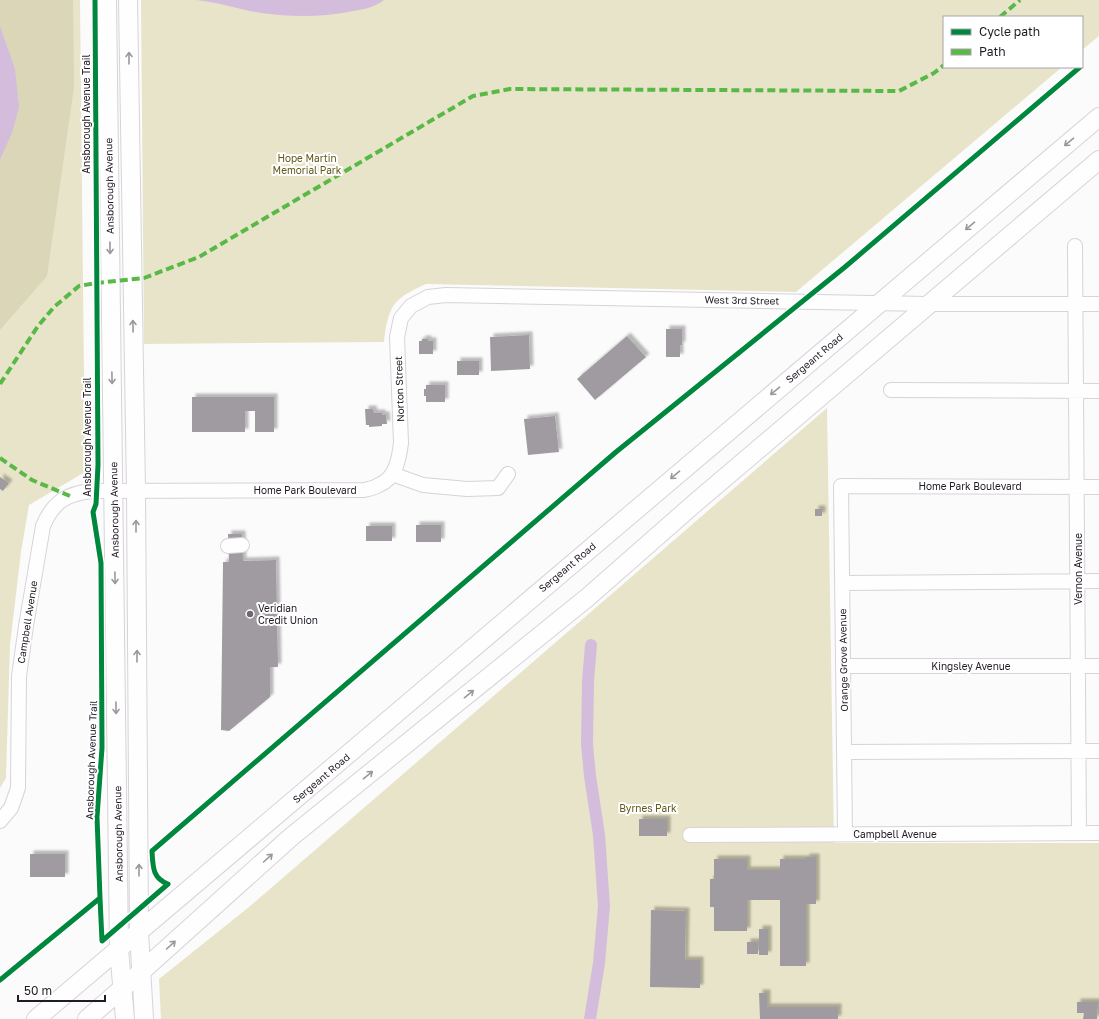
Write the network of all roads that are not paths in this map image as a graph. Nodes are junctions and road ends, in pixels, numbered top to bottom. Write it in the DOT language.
graph roads {
  1 [pos="107,0"];
  2 [pos="128,0"];
  3 [pos="1099,116"];
  4 [pos="1099,160"];
  5 [pos="1075,246"];
  6 [pos="879,302"];
  7 [pos="928,304"];
  8 [pos="1076,304"];
  9 [pos="1099,304"];
  10 [pos="411,306"];
  11 [pos="891,390"];
  12 [pos="1077,391"];
  13 [pos="1099,391"];
  14 [pos="392,474"];
  15 [pos="508,474"];
  16 [pos="841,486"];
  17 [pos="1077,487"];
  18 [pos="1099,487"];
  19 [pos="114,490"];
  20 [pos="136,490"];
  21 [pos="242,545"];
  22 [pos="228,546"];
  23 [pos="1078,581"];
  24 [pos="1099,581"];
  25 [pos="842,583"];
  26 [pos="843,666"];
  27 [pos="1078,666"];
  28 [pos="1099,666"];
  29 [pos="1099,751"];
  30 [pos="844,752"];
  31 [pos="1079,752"];
  32 [pos="0,821"];
  33 [pos="1079,833"];
  34 [pos="1099,833"];
  35 [pos="845,834"];
  36 [pos="690,835"];
  37 [pos="139,932"];
  38 [pos="119,949"];
  39 [pos="142,971"];
  40 [pos="122,989"];
  41 [pos="36,1019"];
  42 [pos="87,1019"];
  43 [pos="125,1019"];
  44 [pos="144,1019"];
  1 -- 19 [label="main road, Ansborough Avenue, one-way"];
  20 -- 2 [label="main road, Ansborough Avenue, one-way"];
  3 -- 6 [label="main road, Sergeant Road, one-way"];
  4 -- 7 [label="main road"];
  5 -- 8 [label="street, Vernon Avenue"];
  6 -- 7 [label="street, West 3rd Street"];
  6 -- 10 [label="street, West 3rd Street"];
  6 -- 37 [label="main road, Sergeant Road, one-way"];
  7 -- 8 [label="street, West 3rd Street"];
  39 -- 7 [label="main road, one-way"];
  8 -- 9 [label="street, West 3rd Street"];
  8 -- 12 [label="street, Vernon Avenue"];
  10 -- 14 [label="street, Norton Street"];
  11 -- 12 [label="street"];
  12 -- 13 [label="street"];
  12 -- 17 [label="street, Vernon Avenue"];
  14 -- 15 [label="street"];
  14 -- 20 [label="street, Home Park Boulevard"];
  16 -- 17 [label="street, Home Park Boulevard"];
  16 -- 25 [label="street, Orange Grove Avenue"];
  17 -- 18 [label="street, Home Park Boulevard"];
  17 -- 23 [label="street, Vernon Avenue"];
  19 -- 20 [label="street, Campbell Avenue"];
  19 -- 32 [label="street, Campbell Avenue"];
  19 -- 38 [label="main road, Ansborough Avenue, one-way"];
  37 -- 20 [label="main road, Ansborough Avenue, one-way"];
  21 -- 22 [label="street"];
  23 -- 24 [label="street"];
  23 -- 25 [label="street"];
  23 -- 27 [label="street, Vernon Avenue"];
  25 -- 26 [label="street, Orange Grove Avenue"];
  26 -- 27 [label="street, Kingsley Avenue"];
  26 -- 30 [label="street, Orange Grove Avenue"];
  27 -- 28 [label="street, Kingsley Avenue"];
  27 -- 31 [label="street, Vernon Avenue"];
  29 -- 31 [label="street"];
  30 -- 31 [label="street"];
  30 -- 35 [label="street, Orange Grove Avenue"];
  31 -- 33 [label="street, Vernon Avenue"];
  33 -- 34 [label="street, Campbell Avenue"];
  33 -- 35 [label="street, Campbell Avenue"];
  35 -- 36 [label="street, Campbell Avenue"];
  37 -- 38 [label="main road, Sergeant Road"];
  37 -- 39 [label="main road, Ansborough Avenue"];
  38 -- 40 [label="main road, Ansborough Avenue"];
  38 -- 41 [label="main road, Sergeant Road"];
  39 -- 40 [label="main road"];
  39 -- 44 [label="main road, Ansborough Avenue"];
  40 -- 42 [label="main road"];
  40 -- 43 [label="main road, Ansborough Avenue"];
}
